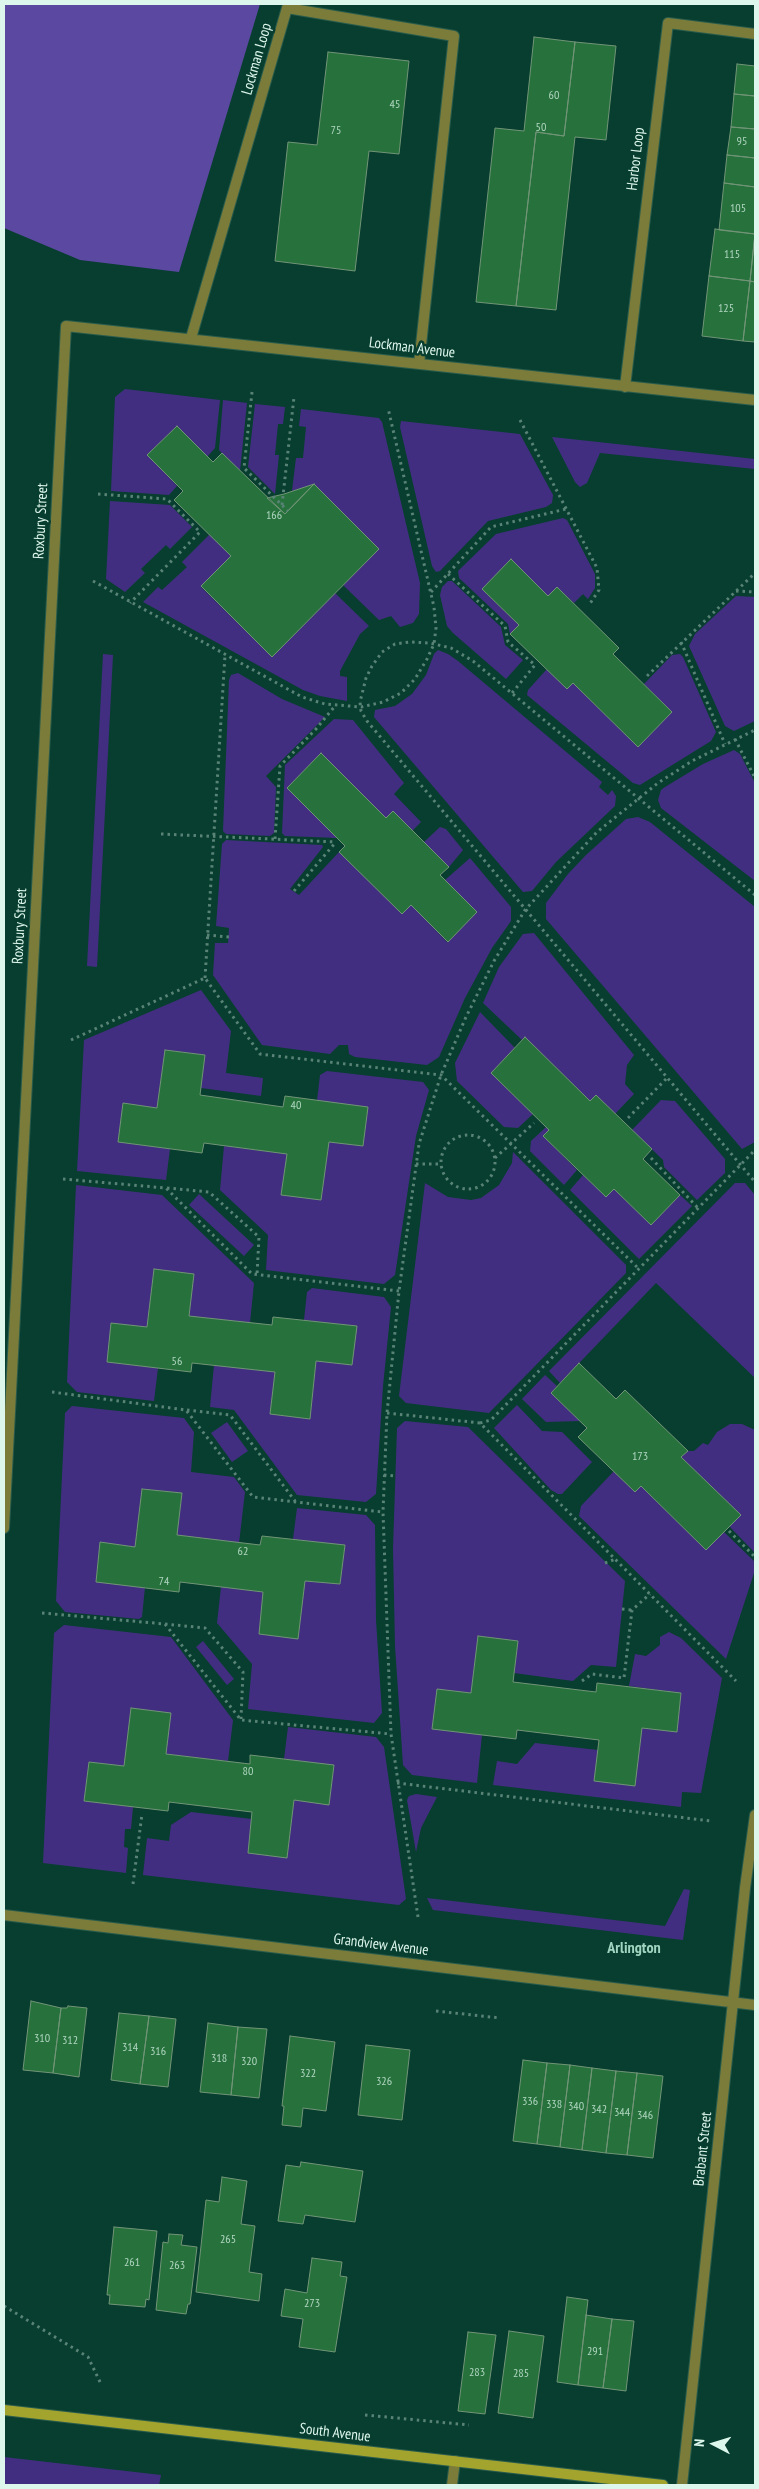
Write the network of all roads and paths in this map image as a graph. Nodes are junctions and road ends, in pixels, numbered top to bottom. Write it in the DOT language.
graph roads {
  1 [pos="755,34"];
  2 [pos="66,326"];
  3 [pos="191,338"];
  4 [pos="419,364"];
  5 [pos="625,387"];
  6 [pos="252,392"];
  7 [pos="294,397"];
  8 [pos="755,400"];
  9 [pos="388,408"];
  10 [pos="520,420"];
  11 [pos="98,494"];
  12 [pos="282,506"];
  13 [pos="566,509"];
  14 [pos="288,511"];
  15 [pos="755,573"];
  16 [pos="448,574"];
  17 [pos="92,582"];
  18 [pos="736,591"];
  19 [pos="431,592"];
  20 [pos="755,592"];
  21 [pos="130,603"];
  22 [pos="590,605"];
  23 [pos="681,642"];
  24 [pos="434,644"];
  25 [pos="225,655"];
  26 [pos="647,676"];
  27 [pos="512,693"];
  28 [pos="336,706"];
  29 [pos="361,707"];
  30 [pos="755,730"];
  31 [pos="735,739"];
  32 [pos="725,744"];
  33 [pos="755,778"];
  34 [pos="639,798"];
  35 [pos="161,834"];
  36 [pos="213,836"];
  37 [pos="275,839"];
  38 [pos="294,891"];
  39 [pos="755,895"];
  40 [pos="526,910"];
  41 [pos="207,935"];
  42 [pos="229,937"];
  43 [pos="205,978"];
  44 [pos="71,1040"];
  45 [pos="441,1075"];
  46 [pos="667,1078"];
  47 [pos="628,1118"];
  48 [pos="534,1123"];
  49 [pos="513,1144"];
  50 [pos="755,1150"];
  51 [pos="495,1158"];
  52 [pos="651,1158"];
  53 [pos="416,1164"];
  54 [pos="441,1164"];
  55 [pos="741,1164"];
  56 [pos="63,1179"];
  57 [pos="755,1182"];
  58 [pos="166,1188"];
  59 [pos="698,1208"];
  60 [pos="638,1269"];
  61 [pos="257,1275"];
  62 [pos="399,1291"];
  63 [pos="52,1392"];
  64 [pos="186,1410"];
  65 [pos="387,1413"];
  66 [pos="480,1423"];
  67 [pos="384,1475"];
  68 [pos="395,1476"];
  69 [pos="296,1502"];
  70 [pos="383,1512"];
  71 [pos="4,1528"];
  72 [pos="729,1531"];
  73 [pos="755,1557"];
  74 [pos="616,1559"];
  75 [pos="605,1562"];
  76 [pos="650,1594"];
  77 [pos="622,1609"];
  78 [pos="632,1610"];
  79 [pos="42,1613"];
  80 [pos="165,1624"];
  81 [pos="582,1681"];
  82 [pos="736,1681"];
  83 [pos="241,1720"];
  84 [pos="391,1734"];
  85 [pos="397,1783"];
  86 [pos="142,1814"];
  87 [pos="755,1815"];
  88 [pos="711,1821"];
  89 [pos="133,1884"];
  90 [pos="4,1915"];
  91 [pos="418,1917"];
  92 [pos="734,2002"];
  93 [pos="755,2005"];
  94 [pos="436,2011"];
  95 [pos="500,2018"];
  96 [pos="4,2306"];
  97 [pos="101,2384"];
  98 [pos="8,2410"];
  99 [pos="366,2415"];
  100 [pos="469,2425"];
  101 [pos="455,2461"];
  102 [pos="452,2485"];
  103 [pos="663,2485"];
  104 [pos="682,2485"];
  1 -- 5 [label="street, Harbor Loop"];
  2 -- 3 [label="street, Lockman Avenue"];
  2 -- 71 [label="street, Roxbury Street"];
  3 -- 4 [label="street, Lockman Avenue"];
  3 -- 4 [label="street, Lockman Loop"];
  4 -- 5 [label="street, Lockman Avenue"];
  5 -- 8 [label="street, Lockman Avenue"];
  6 -- 12 [label="path"];
  7 -- 12 [label="path"];
  9 -- 19 [label="path"];
  10 -- 13 [label="path"];
  11 -- 21 [label="path"];
  12 -- 14 [label="path"];
  13 -- 16 [label="path"];
  13 -- 22 [label="path"];
  15 -- 18 [label="path"];
  16 -- 19 [label="path"];
  16 -- 27 [label="path"];
  17 -- 21 [label="path"];
  18 -- 20 [label="path"];
  18 -- 23 [label="path"];
  19 -- 24 [label="path"];
  21 -- 25 [label="path"];
  23 -- 26 [label="path"];
  23 -- 32 [label="path"];
  24 -- 27 [label="path"];
  24 -- 29 [label="path"];
  24 -- 29 [label="path"];
  25 -- 28 [label="path"];
  25 -- 36 [label="path"];
  27 -- 34 [label="path"];
  28 -- 29 [label="path"];
  28 -- 37 [label="path"];
  29 -- 40 [label="path"];
  30 -- 31 [label="path"];
  31 -- 32 [label="path"];
  31 -- 33 [label="path"];
  32 -- 34 [label="path"];
  34 -- 39 [label="path"];
  34 -- 40 [label="path"];
  35 -- 36 [label="path"];
  36 -- 37 [label="path"];
  36 -- 41 [label="path"];
  37 -- 38 [label="path"];
  40 -- 45 [label="path"];
  40 -- 46 [label="path"];
  41 -- 42 [label="path"];
  41 -- 43 [label="path"];
  43 -- 44 [label="path"];
  43 -- 45 [label="path"];
  45 -- 49 [label="path"];
  45 -- 53 [label="path"];
  46 -- 47 [label="path"];
  46 -- 55 [label="path"];
  48 -- 49 [label="path"];
  49 -- 51 [label="path"];
  49 -- 60 [label="path"];
  50 -- 55 [label="path"];
  51 -- 54 [label="path"];
  51 -- 54 [label="path"];
  52 -- 59 [label="path"];
  53 -- 54 [label="path"];
  53 -- 62 [label="path"];
  55 -- 57 [label="path"];
  55 -- 59 [label="path"];
  56 -- 58 [label="path"];
  58 -- 61 [label="path"];
  58 -- 61 [label="path"];
  59 -- 60 [label="path"];
  60 -- 66 [label="path"];
  61 -- 62 [label="path"];
  62 -- 65 [label="path"];
  63 -- 64 [label="path"];
  64 -- 69 [label="path"];
  64 -- 69 [label="path"];
  65 -- 66 [label="path"];
  65 -- 67 [label="path"];
  66 -- 74 [label="path"];
  67 -- 68 [label="path"];
  67 -- 70 [label="path"];
  69 -- 70 [label="path"];
  70 -- 84 [label="path"];
  72 -- 73 [label="path"];
  74 -- 75 [label="path"];
  74 -- 76 [label="path"];
  76 -- 78 [label="path"];
  76 -- 82 [label="path"];
  77 -- 78 [label="path"];
  78 -- 81 [label="path"];
  79 -- 80 [label="path"];
  80 -- 83 [label="path"];
  80 -- 83 [label="path"];
  83 -- 84 [label="path"];
  84 -- 85 [label="path"];
  85 -- 88 [label="path"];
  85 -- 91 [label="path"];
  86 -- 89 [label="path"];
  87 -- 92 [label="street, Brabant Street"];
  90 -- 92 [label="street, Grandview Avenue"];
  92 -- 93 [label="street, Grandview Avenue"];
  92 -- 104 [label="street, Brabant Street"];
  94 -- 95 [label="path"];
  96 -- 97 [label="path"];
  98 -- 101 [label="street, South Avenue"];
  99 -- 100 [label="path"];
  101 -- 102 [label="street"];
  101 -- 103 [label="street, South Avenue"];
}
